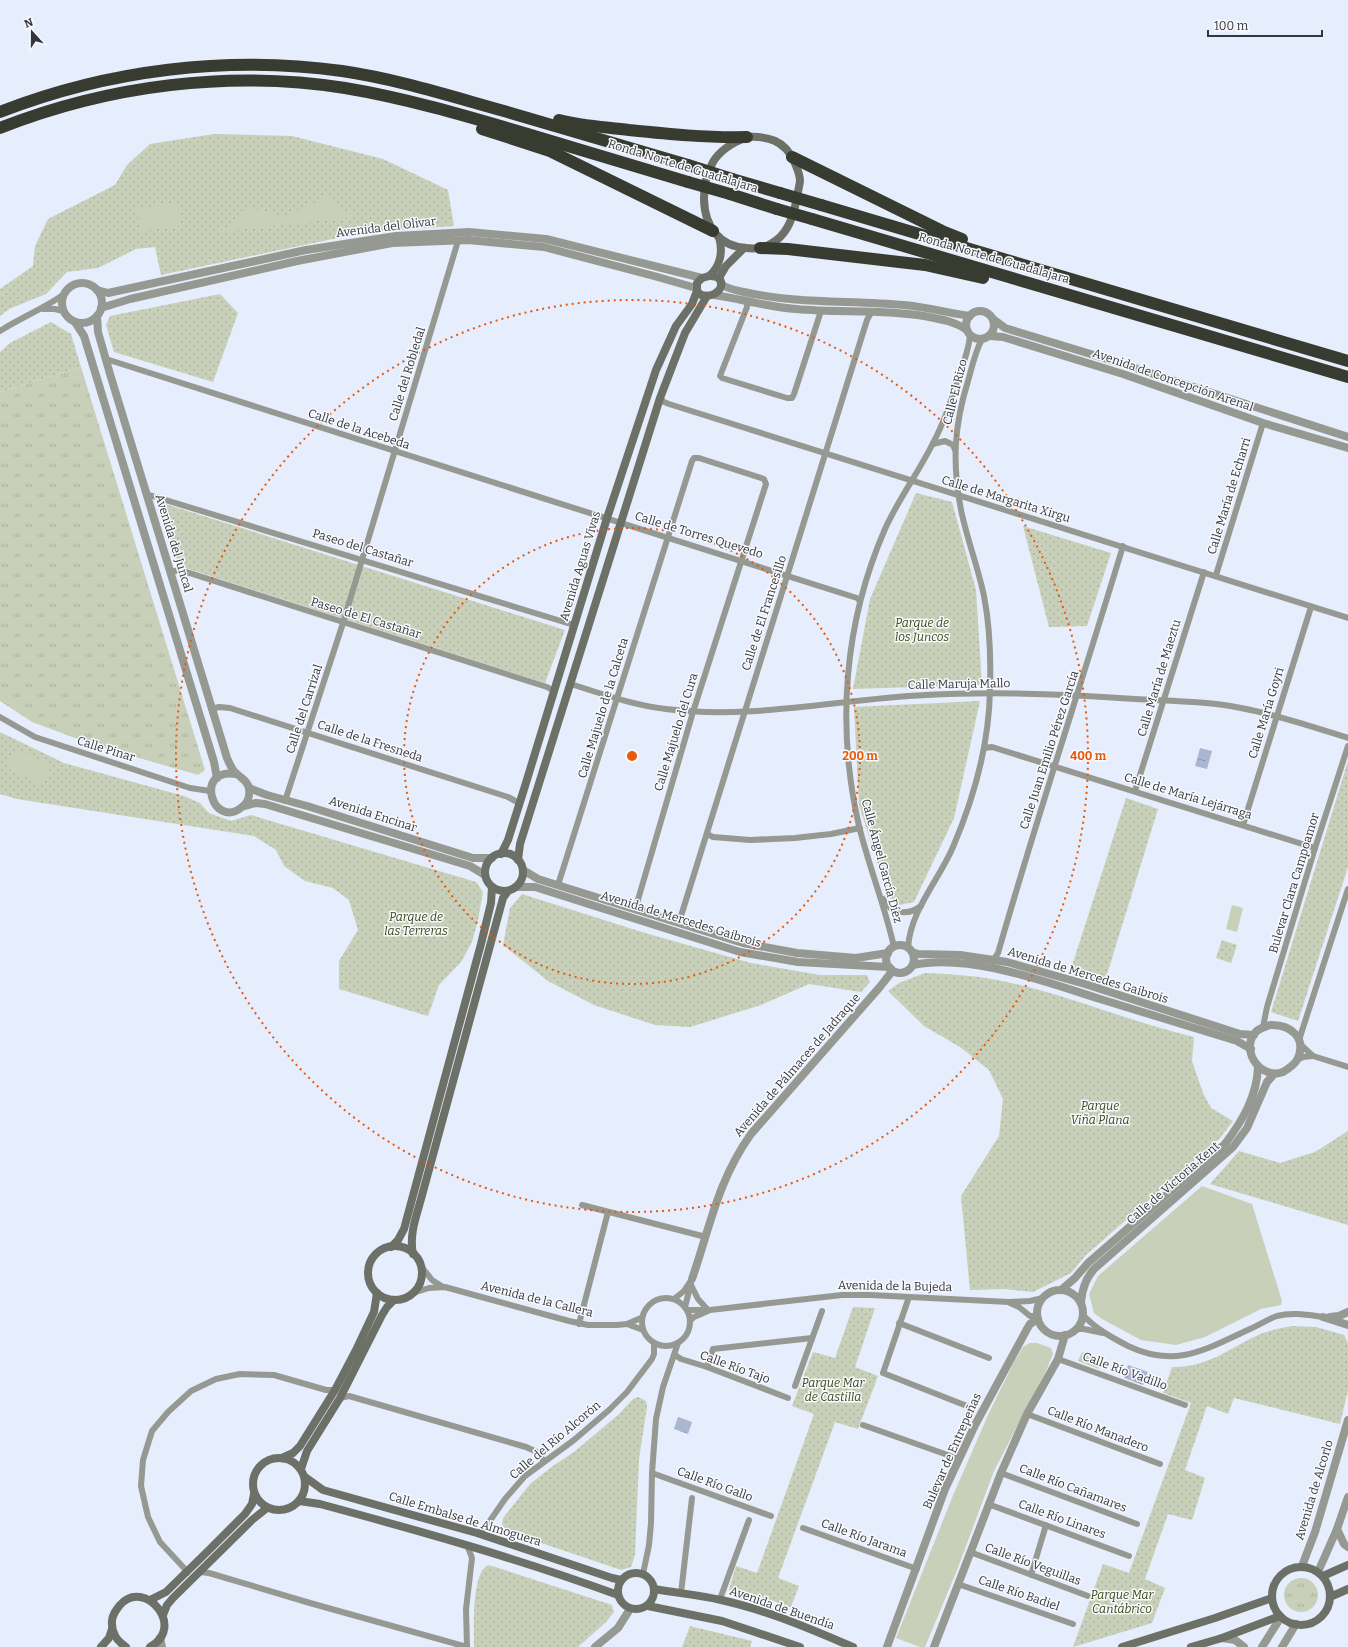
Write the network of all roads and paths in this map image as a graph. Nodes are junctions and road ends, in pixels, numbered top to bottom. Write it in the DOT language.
graph roads {
  1 [pos="410,84"];
  2 [pos="424,105"];
  3 [pos="0,112"];
  4 [pos="0,128"];
  5 [pos="746,137"];
  6 [pos="792,157"];
  7 [pos="716,234"];
  8 [pos="458,240"];
  9 [pos="744,248"];
  10 [pos="760,248"];
  11 [pos="705,277"];
  12 [pos="720,281"];
  13 [pos="1108,289"];
  14 [pos="97,290"];
  15 [pos="697,290"];
  16 [pos="63,295"];
  17 [pos="711,295"];
  18 [pos="1074,296"];
  19 [pos="747,302"];
  20 [pos="101,308"];
  21 [pos="41,309"];
  22 [pos="63,311"];
  23 [pos="821,311"];
  24 [pos="872,311"];
  25 [pos="97,316"];
  26 [pos="970,316"];
  27 [pos="993,319"];
  28 [pos="75,322"];
  29 [pos="0,331"];
  30 [pos="969,333"];
  31 [pos="986,338"];
  32 [pos="106,359"];
  33 [pos="1348,361"];
  34 [pos="1348,377"];
  35 [pos="660,398"];
  36 [pos="1263,423"];
  37 [pos="1348,437"];
  38 [pos="933,444"];
  39 [pos="1348,448"];
  40 [pos="395,452"];
  41 [pos="955,452"];
  42 [pos="826,453"];
  43 [pos="911,481"];
  44 [pos="146,494"];
  45 [pos="959,496"];
  46 [pos="607,518"];
  47 [pos="620,522"];
  48 [pos="668,537"];
  49 [pos="1123,546"];
  50 [pos="362,559"];
  51 [pos="742,561"];
  52 [pos="170,572"];
  53 [pos="1204,572"];
  54 [pos="787,575"];
  55 [pos="1216,576"];
  56 [pos="860,601"];
  57 [pos="1311,607"];
  58 [pos="1348,618"];
  59 [pos="343,623"];
  60 [pos="574,625"];
  61 [pos="571,684"];
  62 [pos="554,691"];
  63 [pos="990,693"];
  64 [pos="1078,695"];
  65 [pos="617,698"];
  66 [pos="1164,700"];
  67 [pos="846,701"];
  68 [pos="212,709"];
  69 [pos="693,712"];
  70 [pos="744,712"];
  71 [pos="1277,716"];
  72 [pos="0,717"];
  73 [pos="308,734"];
  74 [pos="1348,738"];
  75 [pos="1348,746"];
  76 [pos="984,748"];
  77 [pos="1055,766"];
  78 [pos="236,774"];
  79 [pos="217,778"];
  80 [pos="249,788"];
  81 [pos="210,791"];
  82 [pos="1135,791"];
  83 [pos="286,801"];
  84 [pos="520,803"];
  85 [pos="244,806"];
  86 [pos="1243,825"];
  87 [pos="860,828"];
  88 [pos="707,834"];
  89 [pos="1315,848"];
  90 [pos="501,854"];
  91 [pos="492,858"];
  92 [pos="518,860"];
  93 [pos="523,870"];
  94 [pos="485,875"];
  95 [pos="558,885"];
  96 [pos="492,887"];
  97 [pos="512,889"];
  98 [pos="1348,890"];
  99 [pos="880,893"];
  100 [pos="921,906"];
  101 [pos="638,911"];
  102 [pos="682,924"];
  103 [pos="485,946"];
  104 [pos="891,950"];
  105 [pos="910,950"];
  106 [pos="994,960"];
  107 [pos="912,965"];
  108 [pos="890,968"];
  109 [pos="899,972"];
  110 [pos="881,985"];
  111 [pos="1263,1027"];
  112 [pos="1254,1035"];
  113 [pos="1300,1042"];
  114 [pos="1250,1049"];
  115 [pos="1313,1056"];
  116 [pos="1297,1060"];
  117 [pos="1258,1067"];
  118 [pos="1348,1067"];
  119 [pos="1274,1074"];
  120 [pos="435,1133"];
  121 [pos="582,1205"];
  122 [pos="608,1212"];
  123 [pos="706,1237"];
  124 [pos="390,1247"];
  125 [pos="413,1254"];
  126 [pos="421,1266"];
  127 [pos="691,1282"];
  128 [pos="443,1287"];
  129 [pos="1062,1290"];
  130 [pos="377,1293"];
  131 [pos="413,1293"];
  132 [pos="909,1297"];
  133 [pos="674,1298"];
  134 [pos="1043,1298"];
  135 [pos="394,1300"];
  136 [pos="1009,1302"];
  137 [pos="1080,1302"];
  138 [pos="687,1308"];
  139 [pos="709,1310"];
  140 [pos="822,1311"];
  141 [pos="1348,1312"];
  142 [pos="1083,1314"];
  143 [pos="1323,1317"];
  144 [pos="641,1318"];
  145 [pos="1038,1318"];
  146 [pos="690,1321"];
  147 [pos="900,1323"];
  148 [pos="579,1324"];
  149 [pos="627,1324"];
  150 [pos="1348,1325"];
  151 [pos="1076,1329"];
  152 [pos="643,1330"];
  153 [pos="1104,1333"];
  154 [pos="1065,1335"];
  155 [pos="812,1338"];
  156 [pos="654,1343"];
  157 [pos="678,1343"];
  158 [pos="667,1347"];
  159 [pos="675,1354"];
  160 [pos="989,1358"];
  161 [pos="1058,1359"];
  162 [pos="670,1362"];
  163 [pos="707,1367"];
  164 [pos="795,1386"];
  165 [pos="334,1390"];
  166 [pos="340,1398"];
  167 [pos="788,1398"];
  168 [pos="1185,1405"];
  169 [pos="967,1406"];
  170 [pos="1027,1414"];
  171 [pos="1348,1420"];
  172 [pos="863,1425"];
  173 [pos="282,1458"];
  174 [pos="959,1459"];
  175 [pos="544,1461"];
  176 [pos="1160,1464"];
  177 [pos="301,1469"];
  178 [pos="652,1473"];
  179 [pos="1001,1473"];
  180 [pos="305,1477"];
  181 [pos="254,1494"];
  182 [pos="1348,1497"];
  183 [pos="692,1498"];
  184 [pos="300,1501"];
  185 [pos="988,1504"];
  186 [pos="267,1508"];
  187 [pos="771,1516"];
  188 [pos="749,1520"];
  189 [pos="1137,1524"];
  190 [pos="1046,1525"];
  191 [pos="803,1528"];
  192 [pos="1337,1529"];
  193 [pos="477,1533"];
  194 [pos="467,1545"];
  195 [pos="1348,1547"];
  196 [pos="970,1552"];
  197 [pos="1129,1556"];
  198 [pos="1348,1565"];
  199 [pos="1302,1566"];
  200 [pos="917,1569"];
  201 [pos="199,1572"];
  202 [pos="187,1573"];
  203 [pos="643,1574"];
  204 [pos="1320,1574"];
  205 [pos="1031,1575"];
  206 [pos="621,1580"];
  207 [pos="958,1584"];
  208 [pos="654,1588"];
  209 [pos="1348,1589"];
  210 [pos="681,1593"];
  211 [pos="618,1595"];
  212 [pos="1088,1596"];
  213 [pos="1330,1597"];
  214 [pos="1272,1598"];
  215 [pos="720,1599"];
  216 [pos="150,1600"];
  217 [pos="648,1606"];
  218 [pos="630,1609"];
  219 [pos="163,1615"];
  220 [pos="1281,1616"];
  221 [pos="1073,1624"];
  222 [pos="1296,1624"];
  223 [pos="112,1629"];
  224 [pos="160,1638"];
  225 [pos="1222,1638"];
  226 [pos="101,1647"];
  227 [pos="126,1647"];
  228 [pos="150,1647"];
  229 [pos="162,1647"];
  230 [pos="467,1647"];
  231 [pos="595,1647"];
  232 [pos="800,1647"];
  233 [pos="853,1647"];
  234 [pos="887,1647"];
  235 [pos="934,1647"];
  236 [pos="1122,1647"];
  237 [pos="1192,1647"];
  238 [pos="1244,1647"];
  239 [pos="1262,1647"];
  240 [pos="1282,1647"];
  1 -- 3 [label="highway, Ronda Norte de Guadalajara"];
  1 -- 5 [label="highway"];
  1 -- 13 [label="highway, Ronda Norte de Guadalajara, bridge"];
  2 -- 4 [label="highway, Ronda Norte de Guadalajara"];
  2 -- 7 [label="highway"];
  2 -- 18 [label="highway, Ronda Norte de Guadalajara, bridge"];
  5 -- 6 [label="main road"];
  5 -- 7 [label="main road"];
  6 -- 10 [label="main road"];
  6 -- 13 [label="highway"];
  7 -- 9 [label="main road"];
  7 -- 11 [label="main road"];
  8 -- 15 [label="street, Avenida del Olivar"];
  8 -- 20 [label="street, Avenida del Olivar"];
  8 -- 40 [label="street, Calle del Robledal"];
  9 -- 10 [label="main road"];
  9 -- 12 [label="main road"];
  10 -- 18 [label="highway"];
  11 -- 12 [label="main road"];
  11 -- 14 [label="street, Avenida del Olivar"];
  11 -- 15 [label="main road"];
  12 -- 17 [label="main road"];
  12 -- 26 [label="street"];
  13 -- 33 [label="highway, Ronda Norte de Guadalajara"];
  14 -- 16 [label="street"];
  14 -- 20 [label="street"];
  15 -- 17 [label="main road"];
  15 -- 46 [label="main road, Avenida Aguas Vivas"];
  16 -- 21 [label="street"];
  16 -- 22 [label="street"];
  17 -- 19 [label="street"];
  17 -- 35 [label="main road"];
  18 -- 34 [label="highway, Ronda Norte de Guadalajara"];
  19 -- 23 [label="street"];
  19 -- 23 [label="street"];
  20 -- 25 [label="street"];
  21 -- 22 [label="street"];
  21 -- 29 [label="street"];
  22 -- 28 [label="street"];
  23 -- 24 [label="street"];
  24 -- 30 [label="street"];
  24 -- 42 [label="street, Calle de El Francesillo"];
  25 -- 28 [label="street"];
  25 -- 32 [label="street, Avenida del Juncal"];
  26 -- 27 [label="street"];
  26 -- 30 [label="street"];
  27 -- 31 [label="street"];
  27 -- 37 [label="street, Avenida de Concepción Arenal"];
  28 -- 79 [label="street, Avenida del Juncal"];
  30 -- 31 [label="street"];
  30 -- 38 [label="street, Calle El Rizo"];
  31 -- 36 [label="street, Avenida de Concepción Arenal"];
  31 -- 41 [label="street, Calle El Rizo"];
  32 -- 40 [label="street, Calle de la Acebeda"];
  32 -- 44 [label="street, Avenida del Juncal"];
  35 -- 42 [label="street, Calle de Margarita Xirgu"];
  35 -- 47 [label="main road"];
  36 -- 39 [label="street, Avenida de Concepción Arenal"];
  36 -- 55 [label="street, Calle María de Echarri"];
  38 -- 41 [label="street, Calle El Rizo"];
  38 -- 43 [label="street, Calle El Rizo"];
  40 -- 46 [label="street, Calle de la Acebeda"];
  40 -- 50 [label="street, Calle del Robledal"];
  41 -- 45 [label="street, Calle El Rizo"];
  42 -- 43 [label="street, Calle de Margarita Xirgu"];
  42 -- 54 [label="street, Calle de El Francesillo"];
  43 -- 45 [label="street, Calle de Margarita Xirgu"];
  43 -- 56 [label="street, Calle Ángel García Díez"];
  44 -- 50 [label="street, Paseo del Castañar"];
  44 -- 52 [label="street, Avenida del Juncal"];
  45 -- 49 [label="street, Calle de Margarita Xirgu"];
  45 -- 63 [label="street, Calle El Rizo"];
  46 -- 47 [label="street, Calle de la Acebeda"];
  46 -- 60 [label="main road, Avenida Aguas Vivas"];
  47 -- 48 [label="street, Calle de Torres Quevedo"];
  47 -- 61 [label="main road"];
  48 -- 51 [label="street, Calle de Torres Quevedo"];
  48 -- 51 [label="street, Calle Majuelo de la Calceta"];
  48 -- 65 [label="street, Calle Majuelo de la Calceta"];
  49 -- 53 [label="street, Calle de Margarita Xirgu"];
  49 -- 64 [label="street, Calle Juan Emilio Pérez García"];
  50 -- 59 [label="street, Calle del Carrizal"];
  50 -- 60 [label="street, Paseo del Castañar"];
  51 -- 54 [label="street, Calle de Torres Quevedo"];
  51 -- 69 [label="street, Calle Majuelo del Cura"];
  52 -- 59 [label="street, Paseo de El Castañar"];
  52 -- 68 [label="street, Avenida del Juncal"];
  53 -- 55 [label="street, Calle de Margarita Xirgu"];
  53 -- 66 [label="street, Calle María de Maeztu"];
  54 -- 56 [label="street, Calle de Torres Quevedo"];
  54 -- 70 [label="street, Calle de El Francesillo"];
  55 -- 57 [label="street, Calle de Margarita Xirgu"];
  56 -- 67 [label="street, Calle Ángel García Díez"];
  57 -- 58 [label="street, Calle de Margarita Xirgu"];
  57 -- 71 [label="street, Calle María Goyri"];
  59 -- 62 [label="street, Paseo de El Castañar"];
  59 -- 73 [label="street, Calle del Carrizal"];
  60 -- 62 [label="main road, Avenida Aguas Vivas"];
  61 -- 65 [label="street, Calle Maruja Mallo"];
  61 -- 92 [label="main road"];
  62 -- 84 [label="main road, Avenida Aguas Vivas"];
  63 -- 64 [label="street, Calle Maruja Mallo"];
  63 -- 67 [label="street, Calle Maruja Mallo"];
  63 -- 76 [label="street, Calle El Rizo"];
  64 -- 66 [label="street, Calle Maruja Mallo"];
  64 -- 77 [label="street, Calle Juan Emilio Pérez García"];
  65 -- 69 [label="street, Calle Maruja Mallo"];
  65 -- 95 [label="street, Calle Majuelo de la Calceta"];
  66 -- 71 [label="street, Calle Maruja Mallo"];
  66 -- 82 [label="street, Calle María de Maeztu"];
  67 -- 70 [label="street, Calle Maruja Mallo"];
  67 -- 87 [label="street, Calle Ángel García Díez"];
  68 -- 73 [label="street, Calle de la Fresneda"];
  68 -- 78 [label="street, Avenida del Juncal"];
  69 -- 70 [label="street, Calle Maruja Mallo"];
  69 -- 101 [label="street, Calle Majuelo del Cura"];
  70 -- 88 [label="street, Calle de El Francesillo"];
  71 -- 74 [label="street, Calle Maruja Mallo"];
  71 -- 86 [label="street, Calle María Goyri"];
  72 -- 81 [label="street, Calle Pinar"];
  73 -- 83 [label="street, Calle del Carrizal"];
  73 -- 84 [label="street, Calle de la Fresneda"];
  75 -- 89 [label="street, Bulevar Clara Campoamor"];
  76 -- 77 [label="street, Calle de María Lejárraga"];
  76 -- 100 [label="street, Calle El Rizo"];
  77 -- 82 [label="street, Calle de María Lejárraga"];
  77 -- 106 [label="street, Calle Juan Emilio Pérez García"];
  78 -- 79 [label="street"];
  78 -- 80 [label="street"];
  79 -- 81 [label="street"];
  80 -- 83 [label="street, Avenida Encinar"];
  80 -- 85 [label="street"];
  81 -- 85 [label="street"];
  82 -- 86 [label="street, Calle de María Lejárraga"];
  83 -- 91 [label="street, Avenida Encinar"];
  84 -- 90 [label="main road, Avenida Aguas Vivas"];
  85 -- 94 [label="street, Avenida Encinar"];
  86 -- 89 [label="street, Calle de María Lejárraga"];
  87 -- 88 [label="street"];
  87 -- 99 [label="street, Calle Ángel García Díez"];
  88 -- 102 [label="street, Calle de El Francesillo"];
  89 -- 111 [label="street, Bulevar Clara Campoamor"];
  90 -- 91 [label="main road"];
  90 -- 92 [label="main road"];
  91 -- 94 [label="main road"];
  92 -- 93 [label="main road"];
  93 -- 95 [label="street, Avenida de Mercedes Gaibrois"];
  93 -- 97 [label="main road"];
  94 -- 96 [label="main road"];
  95 -- 101 [label="street, Avenida de Mercedes Gaibrois"];
  96 -- 97 [label="main road"];
  96 -- 103 [label="main road"];
  97 -- 103 [label="main road"];
  97 -- 108 [label="street, Avenida de Mercedes Gaibrois"];
  98 -- 113 [label="street"];
  99 -- 100 [label="street"];
  99 -- 104 [label="street, Calle Ángel García Díez"];
  100 -- 105 [label="street, Calle El Rizo"];
  101 -- 102 [label="street, Avenida de Mercedes Gaibrois"];
  102 -- 104 [label="street, Avenida de Mercedes Gaibrois"];
  103 -- 120 [label="main road"];
  104 -- 105 [label="street"];
  104 -- 108 [label="street"];
  105 -- 106 [label="street, Avenida de Mercedes Gaibrois"];
  105 -- 107 [label="street"];
  106 -- 112 [label="street, Avenida de Mercedes Gaibrois"];
  107 -- 109 [label="street"];
  107 -- 114 [label="street, Avenida de Mercedes Gaibrois"];
  108 -- 109 [label="street"];
  108 -- 110 [label="street, Avenida de Pálmaces de Jadraque"];
  109 -- 110 [label="street, Avenida de Pálmaces de Jadraque"];
  110 -- 123 [label="street, Avenida de Pálmaces de Jadraque"];
  111 -- 112 [label="street"];
  111 -- 113 [label="street"];
  112 -- 114 [label="street"];
  113 -- 115 [label="street"];
  113 -- 116 [label="street"];
  114 -- 117 [label="street"];
  115 -- 116 [label="street"];
  115 -- 118 [label="street"];
  116 -- 119 [label="street"];
  117 -- 119 [label="street"];
  117 -- 129 [label="street, Calle de Victoria Kent"];
  119 -- 137 [label="street, Calle de Victoria Kent"];
  120 -- 124 [label="main road"];
  120 -- 125 [label="main road"];
  121 -- 122 [label="street"];
  122 -- 123 [label="street"];
  122 -- 148 [label="street"];
  123 -- 127 [label="street, Avenida de Pálmaces de Jadraque"];
  124 -- 125 [label="main road"];
  124 -- 130 [label="main road"];
  125 -- 126 [label="main road"];
  126 -- 128 [label="street, Avenida de la Callera"];
  126 -- 131 [label="main road"];
  127 -- 133 [label="street"];
  127 -- 138 [label="street"];
  127 -- 139 [label="street"];
  128 -- 131 [label="street, Avenida de la Callera"];
  128 -- 148 [label="street, Avenida de la Callera"];
  129 -- 134 [label="street"];
  129 -- 137 [label="street"];
  130 -- 135 [label="main road"];
  130 -- 165 [label="main road"];
  131 -- 135 [label="main road"];
  132 -- 136 [label="street, Avenida de la Bujeda"];
  132 -- 139 [label="street, Avenida de la Bujeda"];
  132 -- 147 [label="street"];
  133 -- 138 [label="street"];
  133 -- 144 [label="street"];
  134 -- 136 [label="street, Avenida de la Bujeda"];
  134 -- 145 [label="street"];
  135 -- 166 [label="main road"];
  136 -- 145 [label="street, Avenida de la Bujeda"];
  137 -- 142 [label="street"];
  138 -- 139 [label="street, Avenida de la Bujeda"];
  138 -- 146 [label="street"];
  139 -- 146 [label="street, Avenida de la Bujeda"];
  140 -- 155 [label="street"];
  141 -- 143 [label="street"];
  142 -- 151 [label="street"];
  142 -- 153 [label="street"];
  143 -- 150 [label="street"];
  143 -- 153 [label="street"];
  144 -- 149 [label="street, Avenida de la Callera"];
  144 -- 152 [label="street"];
  145 -- 154 [label="street"];
  145 -- 174 [label="street, Bulevar de Entrepeñas"];
  146 -- 157 [label="street"];
  147 -- 160 [label="street"];
  147 -- 169 [label="street"];
  148 -- 149 [label="street, Avenida de la Callera"];
  149 -- 152 [label="street, Avenida de la Callera"];
  151 -- 153 [label="street"];
  151 -- 154 [label="street"];
  152 -- 156 [label="street"];
  154 -- 161 [label="street"];
  155 -- 163 [label="street"];
  155 -- 164 [label="street"];
  156 -- 158 [label="street"];
  156 -- 175 [label="street, Calle del Río Alcorón"];
  157 -- 158 [label="street"];
  157 -- 159 [label="street"];
  158 -- 162 [label="street"];
  159 -- 162 [label="street"];
  159 -- 163 [label="street, Calle Río Tajo"];
  161 -- 168 [label="street, Calle Río Vadillo"];
  161 -- 170 [label="street"];
  162 -- 178 [label="street"];
  163 -- 167 [label="street, Calle Río Tajo"];
  165 -- 173 [label="main road"];
  165 -- 202 [label="street"];
  166 -- 175 [label="street"];
  166 -- 177 [label="main road"];
  170 -- 176 [label="street, Calle Río Manadero"];
  170 -- 179 [label="street"];
  171 -- 199 [label="street, Avenida de Alcorlo"];
  172 -- 174 [label="street"];
  173 -- 177 [label="main road"];
  173 -- 181 [label="main road"];
  174 -- 200 [label="street, Bulevar de Entrepeñas"];
  175 -- 193 [label="street, Calle del Río Alcorón"];
  177 -- 180 [label="main road"];
  178 -- 187 [label="street, Calle Río Gallo"];
  178 -- 203 [label="street"];
  179 -- 185 [label="street"];
  179 -- 189 [label="street, Calle Río Cañamares"];
  180 -- 184 [label="main road"];
  180 -- 193 [label="main road, Calle Embalse de Almoguera"];
  181 -- 186 [label="main road"];
  181 -- 202 [label="main road"];
  182 -- 192 [label="street"];
  183 -- 210 [label="street"];
  184 -- 186 [label="main road"];
  184 -- 194 [label="main road, Calle Embalse de Almoguera"];
  185 -- 190 [label="street, Calle Río Linares"];
  185 -- 196 [label="street"];
  186 -- 201 [label="main road"];
  188 -- 215 [label="street"];
  190 -- 197 [label="street, Calle Río Linares"];
  190 -- 205 [label="street"];
  191 -- 200 [label="street, Calle Río Jarama"];
  192 -- 195 [label="street"];
  192 -- 204 [label="street"];
  193 -- 206 [label="main road, Calle Embalse de Almoguera"];
  194 -- 211 [label="main road, Calle Embalse de Almoguera"];
  194 -- 230 [label="street"];
  196 -- 205 [label="street, Calle Río Veguillas"];
  196 -- 207 [label="street"];
  198 -- 204 [label="main road"];
  199 -- 204 [label="main road"];
  199 -- 214 [label="main road"];
  200 -- 234 [label="street, Bulevar de Entrepeñas"];
  201 -- 219 [label="main road"];
  201 -- 230 [label="street"];
  202 -- 216 [label="main road"];
  203 -- 206 [label="main road"];
  203 -- 208 [label="main road"];
  204 -- 213 [label="main road"];
  205 -- 212 [label="street, Calle Río Veguillas"];
  206 -- 211 [label="main road"];
  207 -- 221 [label="street, Calle Río Badiel"];
  207 -- 235 [label="street"];
  208 -- 210 [label="main road, Avenida de Buendía"];
  208 -- 217 [label="main road"];
  209 -- 213 [label="main road"];
  210 -- 215 [label="main road, Avenida de Buendía"];
  211 -- 218 [label="main road"];
  213 -- 222 [label="main road"];
  214 -- 220 [label="main road"];
  214 -- 236 [label="main road"];
  215 -- 233 [label="main road, Avenida de Buendía"];
  216 -- 219 [label="main road"];
  216 -- 223 [label="main road"];
  217 -- 218 [label="main road"];
  217 -- 232 [label="main road"];
  218 -- 231 [label="street"];
  219 -- 224 [label="main road"];
  220 -- 222 [label="main road"];
  220 -- 225 [label="main road"];
  220 -- 239 [label="street"];
  222 -- 240 [label="street"];
  223 -- 226 [label="main road"];
  223 -- 227 [label="main road"];
  224 -- 228 [label="main road"];
  224 -- 229 [label="street"];
  225 -- 237 [label="main road"];
  225 -- 238 [label="street"];
}
